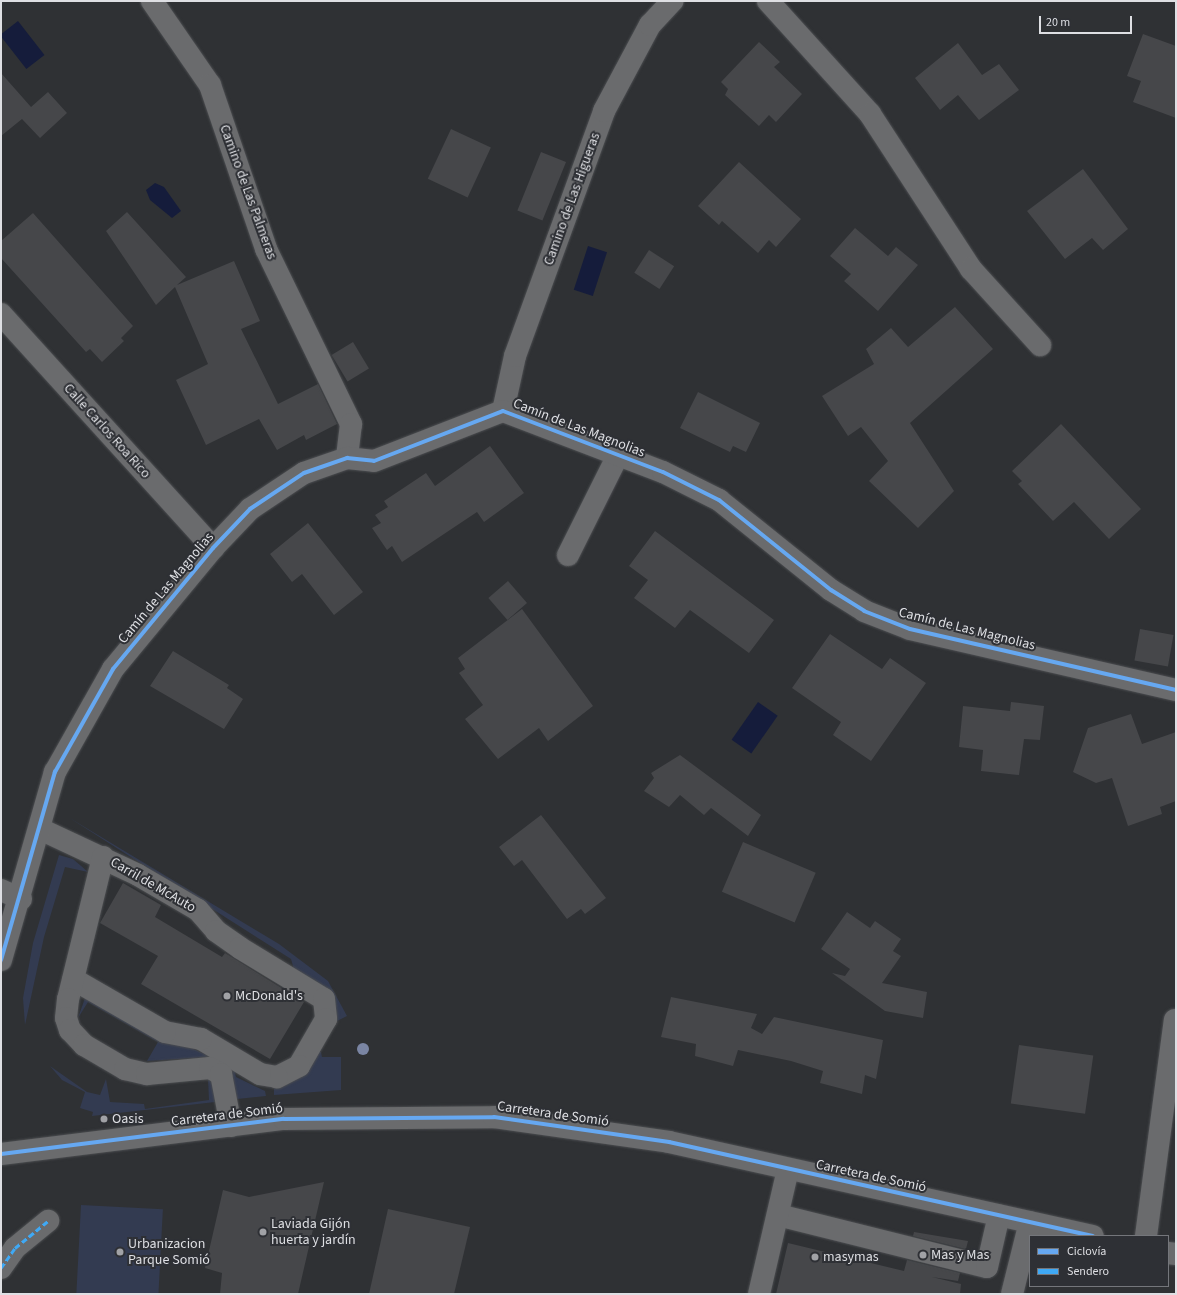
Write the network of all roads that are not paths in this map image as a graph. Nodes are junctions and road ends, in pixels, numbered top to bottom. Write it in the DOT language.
graph roads {
  1 [pos="152,1"];
  2 [pos="768,1"];
  3 [pos="664,5"];
  4 [pos="1,314"];
  5 [pos="1040,346"];
  6 [pos="503,411"];
  7 [pos="618,455"];
  8 [pos="347,458"];
  9 [pos="213,548"];
  10 [pos="568,555"];
  11 [pos="1176,690"];
  12 [pos="40,829"];
  13 [pos="103,857"];
  14 [pos="1,890"];
  15 [pos="21,899"];
  16 [pos="1,960"];
  17 [pos="73,978"];
  18 [pos="1175,1020"];
  19 [pos="231,1126"];
  20 [pos="1,1154"];
  21 [pos="788,1169"];
  22 [pos="778,1215"];
  23 [pos="1000,1215"];
  24 [pos="48,1222"];
  25 [pos="1030,1222"];
  26 [pos="1088,1235"];
  27 [pos="1146,1235"];
  28 [pos="1,1268"];
  29 [pos="759,1294"];
  30 [pos="1012,1294"];
  1 -- 8 [label="street, Camino de Las Palmeras"];
  2 -- 5 [label="street"];
  3 -- 6 [label="street, Camino de Las Higueras"];
  4 -- 9 [label="street, Calle Carlos Roa Rico"];
  6 -- 7 [label="street, Camín de Las Magnolias"];
  6 -- 8 [label="street, Camín de Las Magnolias"];
  7 -- 10 [label="street"];
  7 -- 11 [label="street, Camín de Las Magnolias"];
  8 -- 9 [label="street, Camín de Las Magnolias"];
  9 -- 12 [label="street, Camín de Las Magnolias"];
  12 -- 13 [label="street"];
  12 -- 15 [label="street, Camín de Las Magnolias"];
  13 -- 17 [label="street"];
  13 -- 17 [label="street, Carril de McAuto"];
  14 -- 15 [label="street"];
  15 -- 16 [label="street, Camín de Las Magnolias"];
  17 -- 19 [label="street"];
  18 -- 27 [label="street"];
  19 -- 20 [label="street, Carretera de Somió"];
  19 -- 21 [label="street, Carretera de Somió"];
  21 -- 22 [label="street"];
  21 -- 23 [label="street, Carretera de Somió"];
  22 -- 23 [label="street"];
  22 -- 29 [label="street"];
  23 -- 25 [label="street, Carretera de Somió"];
  24 -- 28 [label="street"];
  25 -- 26 [label="street, Carretera de Somió"];
  25 -- 30 [label="street"];
}
